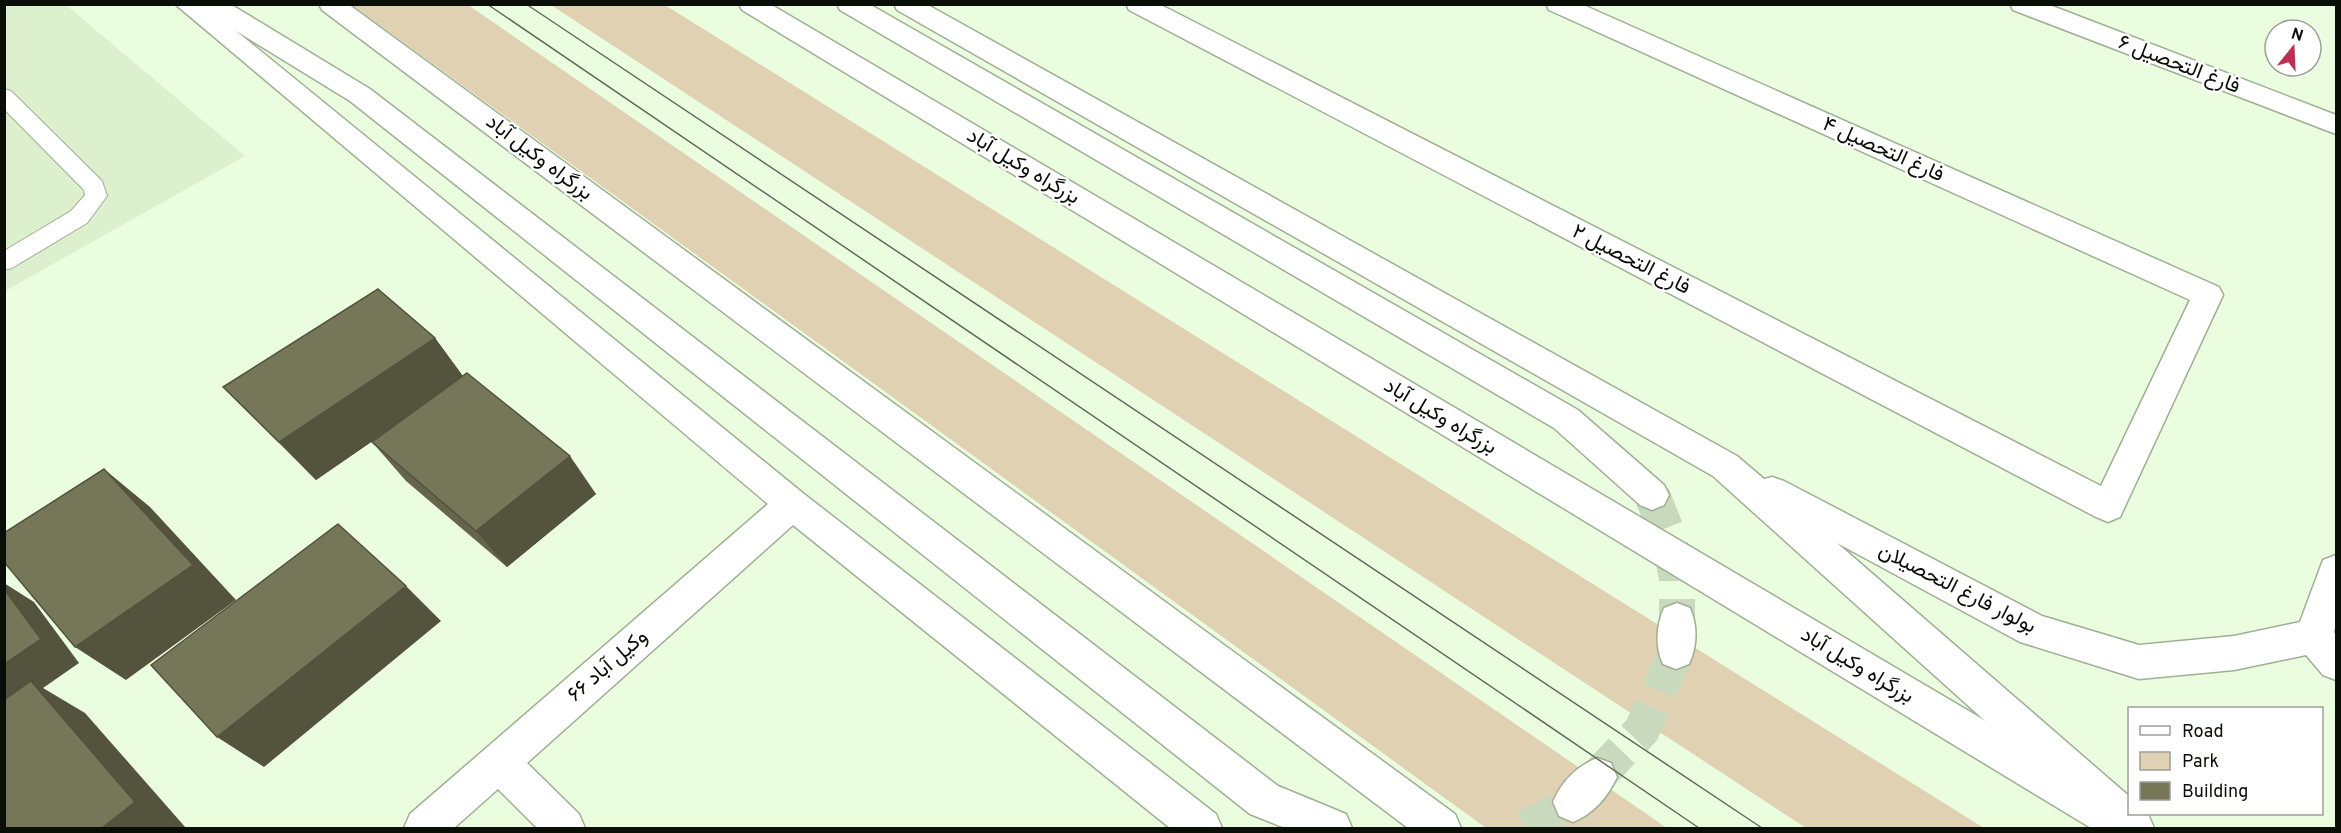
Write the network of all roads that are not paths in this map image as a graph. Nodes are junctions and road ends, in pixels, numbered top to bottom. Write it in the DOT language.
graph roads {
  1 [pos="186,4"];
  2 [pos="211,4"];
  3 [pos="330,4"];
  4 [pos="751,4"];
  5 [pos="849,4"];
  6 [pos="906,4"];
  7 [pos="1558,4"];
  8 [pos="2022,4"];
  9 [pos="1153,7"];
  10 [pos="4,96"];
  11 [pos="2337,125"];
  12 [pos="4,262"];
  13 [pos="1725,466"];
  14 [pos="1652,495"];
  15 [pos="792,504"];
  16 [pos="2108,507"];
  17 [pos="2337,571"];
  18 [pos="2325,650"];
  19 [pos="499,763"];
  20 [pos="424,828"];
  21 [pos="565,828"];
  22 [pos="1202,828"];
  23 [pos="1332,828"];
  24 [pos="1441,828"];
  25 [pos="2128,828"];
  26 [pos="2134,828"];
  1 -- 15 [label="main road"];
  2 -- 23 [label="main road"];
  3 -- 24 [label="main road, بزرگراه وکیل آباد"];
  4 -- 25 [label="main road, بزرگراه وکیل آباد"];
  5 -- 14 [label="main road"];
  6 -- 13 [label="main road"];
  7 -- 16 [label="main road, فارغ التحصیل ۴"];
  8 -- 11 [label="main road, فارغ التحصیل ۶"];
  9 -- 16 [label="main road, فارغ التحصیل ۲"];
  10 -- 12 [label="lane"];
  13 -- 18 [label="main road, بولوار فارغ التحصیلان"];
  13 -- 26 [label="main road"];
  15 -- 19 [label="main road, وکیل آباد ۶۶"];
  15 -- 22 [label="main road"];
  17 -- 18 [label="main road, بولوار فارغ التحصیلان"];
  19 -- 20 [label="main road, وکیل آباد ۶۶"];
  19 -- 21 [label="main road"];
}
